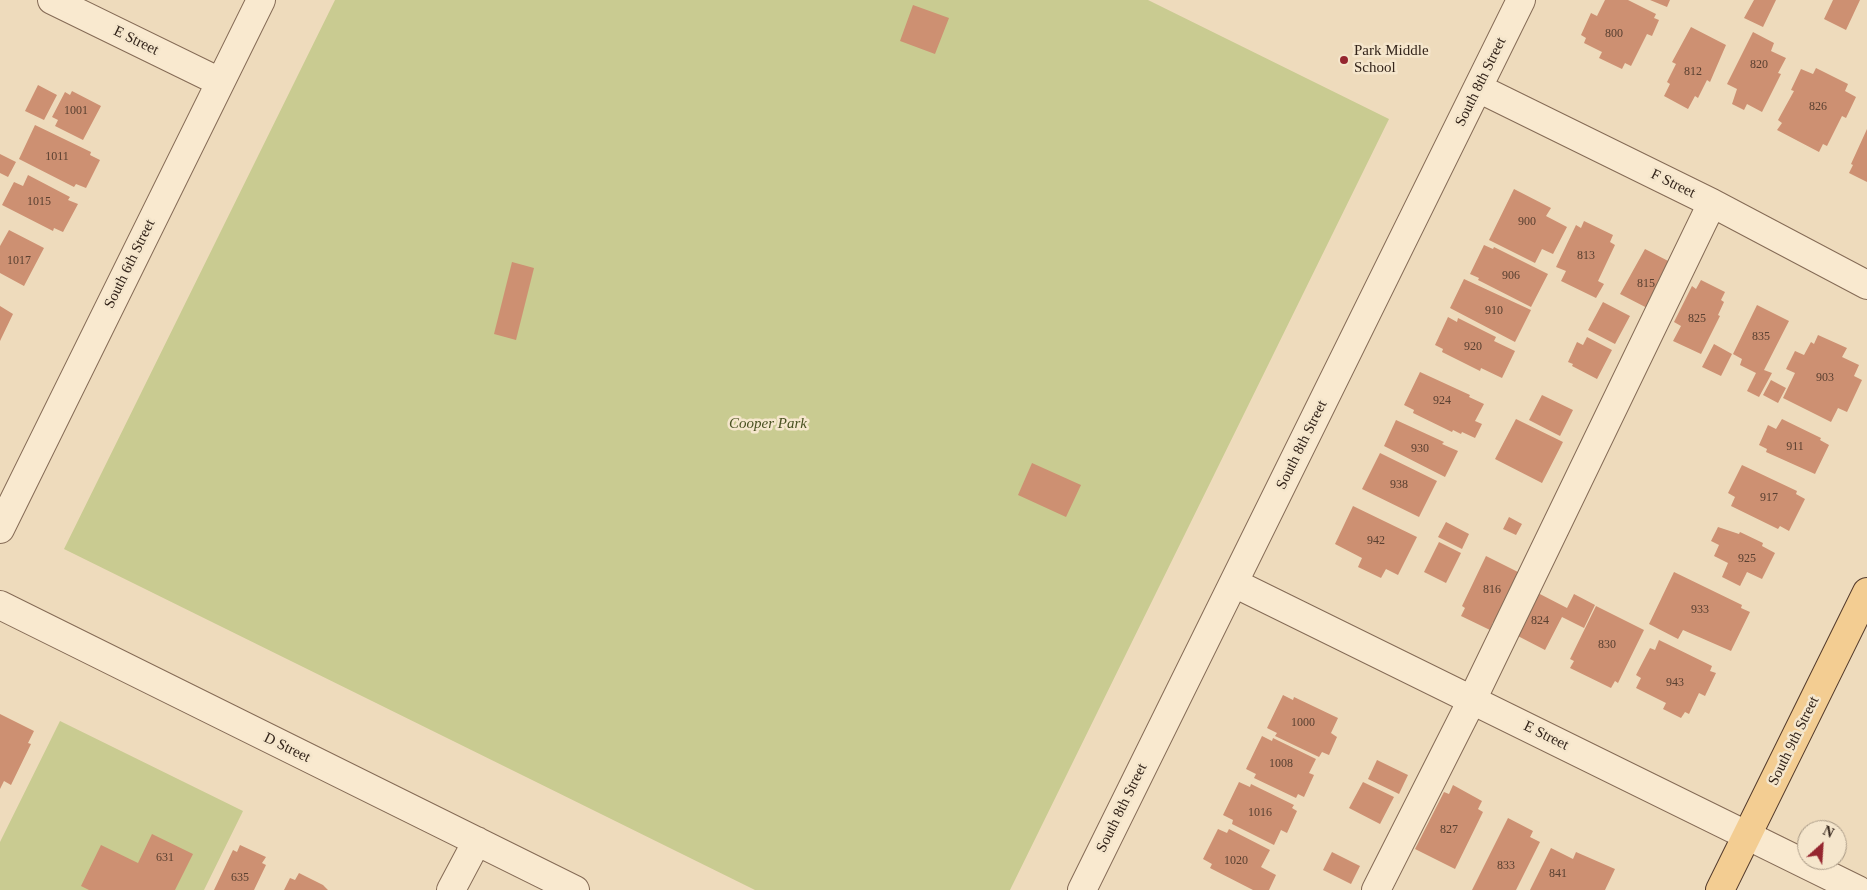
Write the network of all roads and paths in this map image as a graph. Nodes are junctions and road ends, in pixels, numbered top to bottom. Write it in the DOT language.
graph roads {
  1 [pos="52,0"];
  2 [pos="261,0"];
  3 [pos="1521,0"];
  4 [pos="220,82"];
  5 [pos="1478,88"];
  6 [pos="1712,203"];
  7 [pos="1867,285"];
  8 [pos="0,529"];
  9 [pos="1234,583"];
  10 [pos="1867,592"];
  11 [pos="0,605"];
  12 [pos="1472,700"];
  13 [pos="1747,835"];
  14 [pos="477,841"];
  15 [pos="452,890"];
  16 [pos="575,890"];
  17 [pos="1082,890"];
  18 [pos="1376,890"];
  19 [pos="1720,890"];
  20 [pos="1858,890"];
  1 -- 4 [label="street, E Street"];
  2 -- 4 [label="street, South 6th Street"];
  3 -- 5 [label="street, South 8th Street"];
  4 -- 8 [label="street, South 6th Street"];
  5 -- 6 [label="street, F Street"];
  5 -- 9 [label="street, South 8th Street"];
  6 -- 7 [label="street, F Street"];
  6 -- 12 [label="street"];
  9 -- 12 [label="street, E Street"];
  9 -- 17 [label="street, South 8th Street"];
  10 -- 13 [label="main road, South 9th Street"];
  11 -- 14 [label="street, D Street"];
  12 -- 13 [label="street, E Street"];
  12 -- 18 [label="street"];
  13 -- 19 [label="main road, South 9th Street"];
  13 -- 20 [label="street, E Street"];
  14 -- 15 [label="street"];
  14 -- 16 [label="street, D Street"];
}
